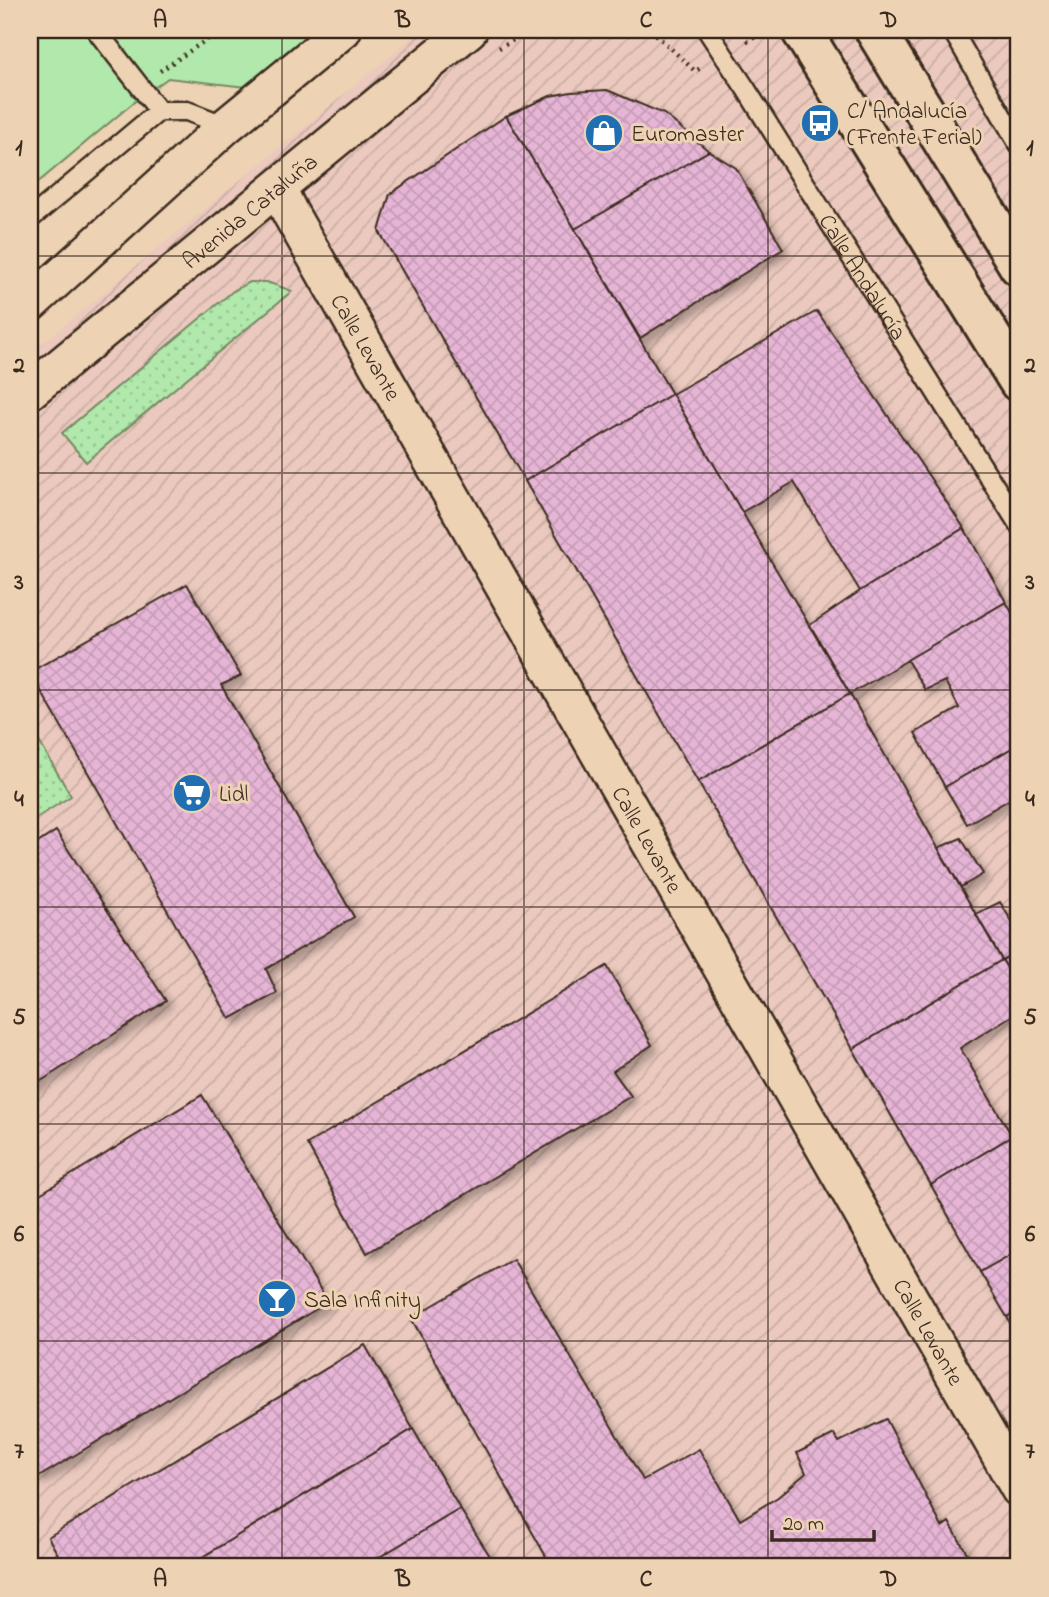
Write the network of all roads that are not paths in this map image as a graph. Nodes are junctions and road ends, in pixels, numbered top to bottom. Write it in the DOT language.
graph roads {
  1 [pos="96,30"];
  2 [pos="343,30"];
  3 [pos="469,30"];
  4 [pos="707,30"];
  5 [pos="801,30"];
  6 [pos="875,30"];
  7 [pos="952,30"];
  8 [pos="159,111"];
  9 [pos="226,126"];
  10 [pos="1019,145"];
  11 [pos="278,188"];
  12 [pos="30,219"];
  13 [pos="1019,266"];
  14 [pos="30,304"];
  15 [pos="1019,382"];
  16 [pos="30,391"];
  17 [pos="1019,525"];
  18 [pos="1019,1489"];
  1 -- 8 [label="lane"];
  2 -- 9 [label="street"];
  3 -- 11 [label="street, Avenida Cataluña"];
  4 -- 17 [label="lane, Calle Andalucía"];
  5 -- 15 [label="main road"];
  6 -- 13 [label="main road"];
  7 -- 10 [label="lane"];
  8 -- 9 [label="lane"];
  8 -- 12 [label="lane"];
  9 -- 14 [label="street"];
  11 -- 16 [label="street, Avenida Cataluña"];
  11 -- 18 [label="street, Calle Levante"];
}
